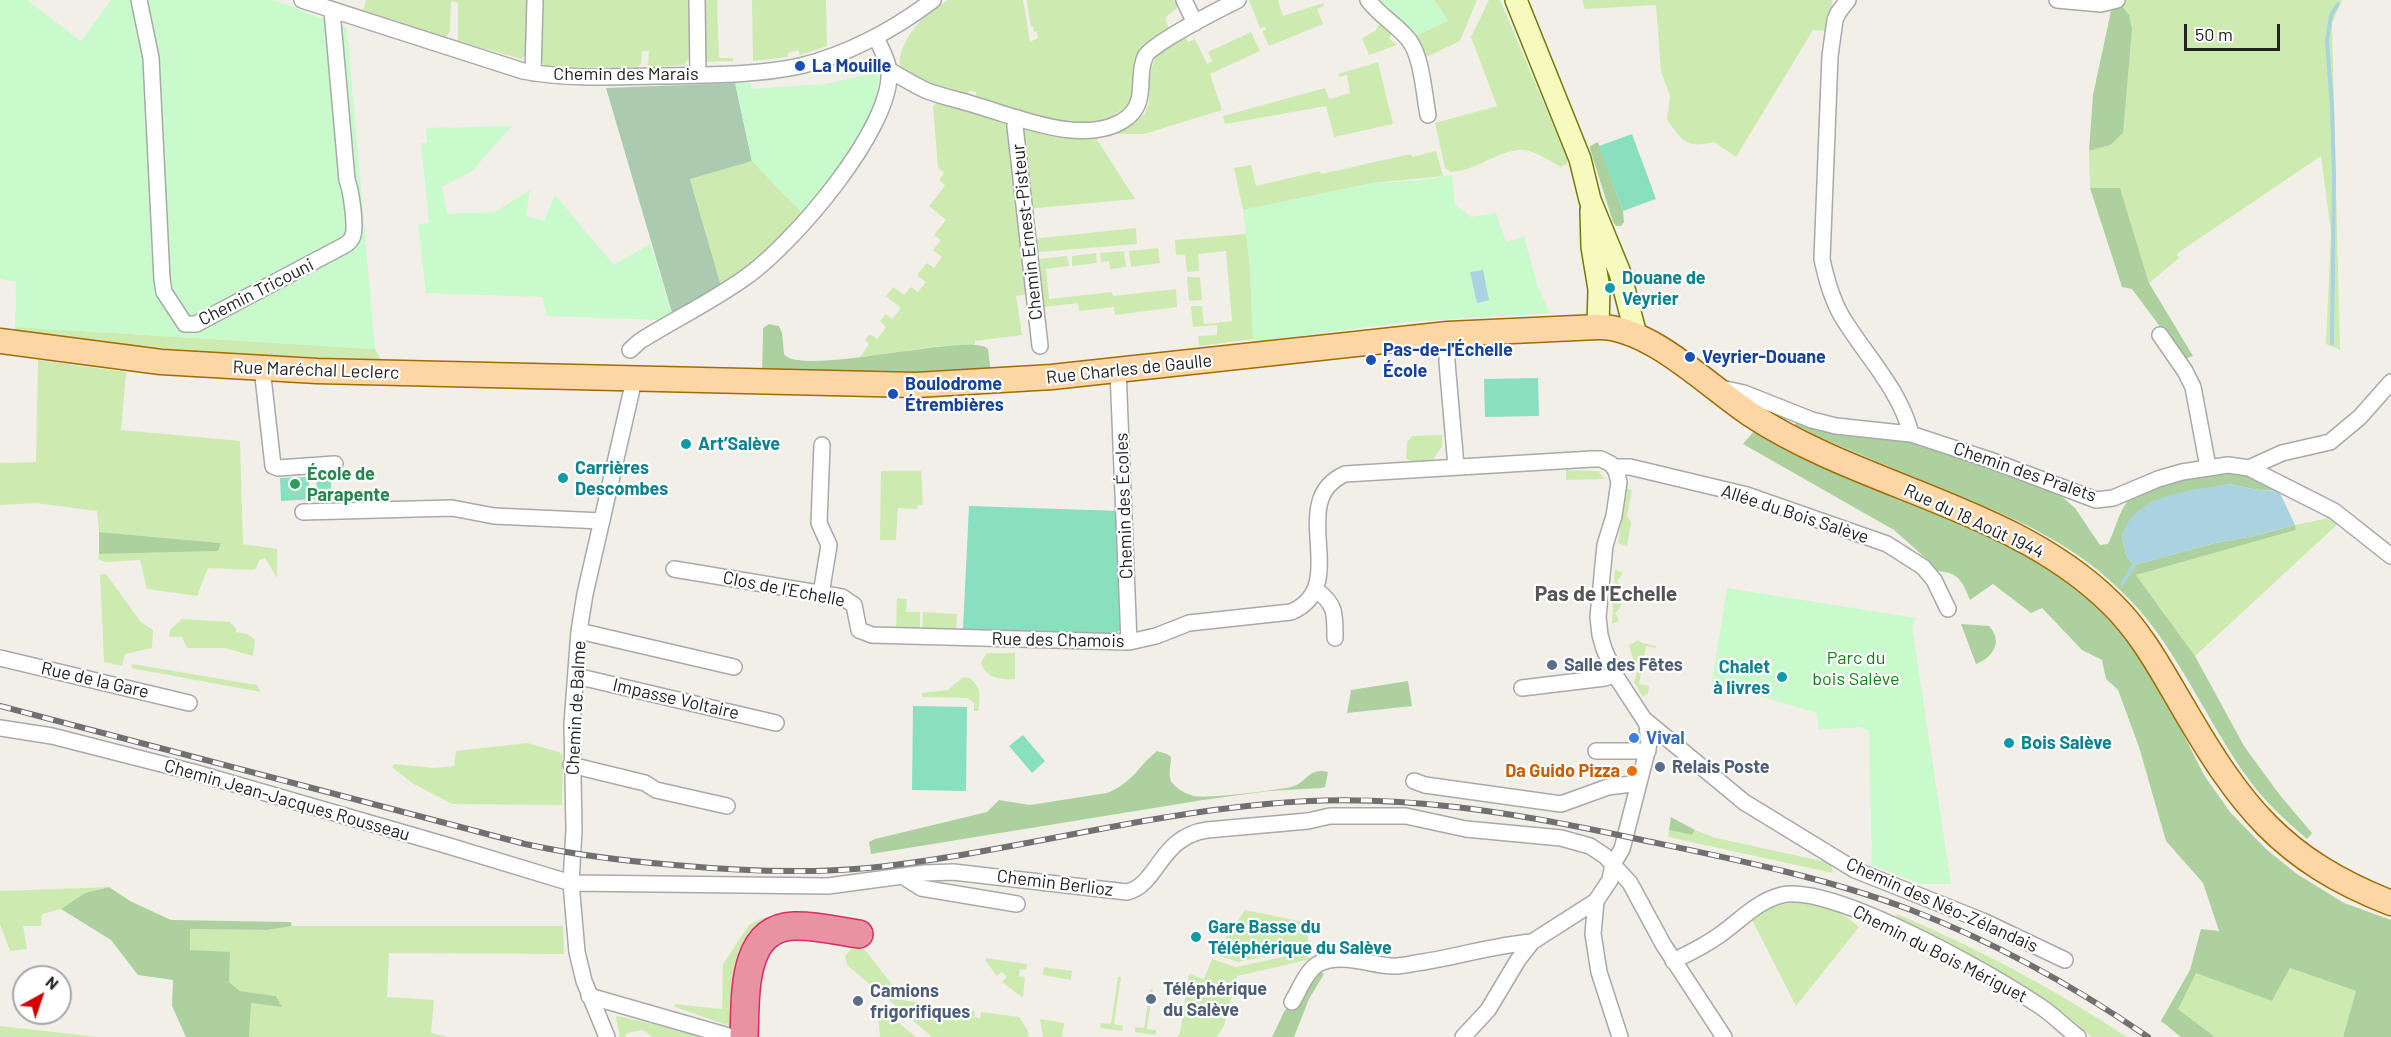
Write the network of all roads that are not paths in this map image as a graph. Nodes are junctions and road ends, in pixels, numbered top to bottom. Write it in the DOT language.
graph roads {
  1 [pos="139,0"];
  2 [pos="535,0"];
  3 [pos="697,0"];
  4 [pos="933,0"];
  5 [pos="1184,0"];
  6 [pos="1238,0"];
  7 [pos="1368,0"];
  8 [pos="1516,0"];
  9 [pos="1848,0"];
  10 [pos="2057,0"];
  11 [pos="2117,0"];
  12 [pos="306,1"];
  13 [pos="332,11"];
  14 [pos="1194,23"];
  15 [pos="876,37"];
  16 [pos="889,70"];
  17 [pos="533,73"];
  18 [pos="698,75"];
  19 [pos="1428,115"];
  20 [pos="1018,118"];
  21 [pos="1590,200"];
  22 [pos="1598,327"];
  23 [pos="1630,332"];
  24 [pos="1448,334"];
  25 [pos="2160,335"];
  26 [pos="0,341"];
  27 [pos="1040,346"];
  28 [pos="630,350"];
  29 [pos="262,368"];
  30 [pos="1118,370"];
  31 [pos="634,380"];
  32 [pos="2391,382"];
  33 [pos="1709,385"];
  34 [pos="1911,434"];
  35 [pos="822,445"];
  36 [pos="335,464"];
  37 [pos="1456,466"];
  38 [pos="1614,467"];
  39 [pos="2208,467"];
  40 [pos="2249,468"];
  41 [pos="303,512"];
  42 [pos="602,521"];
  43 [pos="2391,556"];
  44 [pos="674,568"];
  45 [pos="1316,590"];
  46 [pos="821,594"];
  47 [pos="1948,609"];
  48 [pos="579,631"];
  49 [pos="872,635"];
  50 [pos="1335,638"];
  51 [pos="1129,642"];
  52 [pos="0,658"];
  53 [pos="734,667"];
  54 [pos="1613,669"];
  55 [pos="576,676"];
  56 [pos="1522,688"];
  57 [pos="189,703"];
  58 [pos="1645,720"];
  59 [pos="776,723"];
  60 [pos="0,728"];
  61 [pos="1648,751"];
  62 [pos="1596,752"];
  63 [pos="571,765"];
  64 [pos="1414,781"];
  65 [pos="1639,783"];
  66 [pos="727,806"];
  67 [pos="1613,864"];
  68 [pos="904,877"];
  69 [pos="571,883"];
  70 [pos="1596,901"];
  71 [pos="2391,903"];
  72 [pos="1017,904"];
  73 [pos="859,934"];
  74 [pos="1532,942"];
  75 [pos="820,951"];
  76 [pos="2065,960"];
  77 [pos="1673,961"];
  78 [pos="589,996"];
  79 [pos="1292,1002"];
  80 [pos="747,1035"];
  81 [pos="607,1037"];
  82 [pos="1463,1037"];
  83 [pos="1620,1037"];
  84 [pos="1724,1037"];
  85 [pos="2078,1037"];
  1 -- 13 [label="street, Chemin Tricouni"];
  2 -- 17 [label="street"];
  3 -- 18 [label="street"];
  4 -- 15 [label="street, Chemin des Marais"];
  5 -- 14 [label="street"];
  6 -- 14 [label="street"];
  7 -- 19 [label="street"];
  8 -- 21 [label="main road"];
  9 -- 34 [label="street"];
  10 -- 11 [label="street"];
  12 -- 13 [label="street, Chemin des Marais"];
  13 -- 17 [label="street, Chemin des Marais"];
  14 -- 20 [label="street"];
  15 -- 16 [label="street"];
  15 -- 18 [label="street, Chemin des Marais"];
  16 -- 20 [label="street"];
  16 -- 28 [label="street"];
  17 -- 18 [label="street, Chemin des Marais"];
  20 -- 27 [label="street, Chemin Ernest-Pisteur"];
  21 -- 22 [label="main road"];
  21 -- 23 [label="main road"];
  22 -- 23 [label="main road, Rue Charles de Gaulle"];
  22 -- 24 [label="main road, Rue Charles de Gaulle"];
  23 -- 33 [label="main road, Rue du 18 Août 1944"];
  24 -- 30 [label="main road, Rue Charles de Gaulle"];
  24 -- 37 [label="street"];
  25 -- 39 [label="street"];
  26 -- 29 [label="main road, Rue Maréchal Leclerc"];
  29 -- 31 [label="main road, Rue Maréchal Leclerc"];
  29 -- 36 [label="street"];
  30 -- 31 [label="main road, Rue Charles de Gaulle"];
  30 -- 51 [label="street, Chemin des Écoles"];
  31 -- 42 [label="street, Chemin de Balme"];
  32 -- 40 [label="street"];
  33 -- 34 [label="street, Chemin des Pralets"];
  33 -- 71 [label="main road, Rue du 18 Août 1944"];
  34 -- 39 [label="street, Chemin des Pralets"];
  35 -- 46 [label="street"];
  37 -- 38 [label="street, Allée du Bois Salève"];
  37 -- 45 [label="street"];
  38 -- 47 [label="street, Allée du Bois Salève"];
  38 -- 54 [label="street"];
  39 -- 40 [label="street, Chemin des Pralets"];
  40 -- 43 [label="street, Chemin des Pralets"];
  41 -- 42 [label="street"];
  42 -- 48 [label="street, Chemin de Balme"];
  44 -- 46 [label="street, Clos de l'Echelle"];
  45 -- 50 [label="street"];
  45 -- 51 [label="street, Rue des Chamois"];
  46 -- 49 [label="street, Clos de l'Echelle"];
  48 -- 53 [label="street"];
  48 -- 55 [label="street, Chemin de Balme"];
  49 -- 51 [label="street, Rue des Chamois"];
  52 -- 57 [label="street, Rue de la Gare"];
  54 -- 56 [label="street"];
  54 -- 58 [label="street"];
  55 -- 59 [label="street, Impasse Voltaire"];
  55 -- 63 [label="street, Chemin de Balme"];
  58 -- 61 [label="street"];
  58 -- 76 [label="street, Chemin des Néo-Zélandais"];
  60 -- 69 [label="street, Chemin Jean-Jacques Rousseau"];
  61 -- 62 [label="street"];
  61 -- 65 [label="street"];
  63 -- 66 [label="street"];
  63 -- 69 [label="street, Chemin de Balme"];
  64 -- 65 [label="street"];
  65 -- 67 [label="street"];
  67 -- 68 [label="street, Chemin Berlioz"];
  67 -- 70 [label="street"];
  67 -- 77 [label="street"];
  68 -- 69 [label="street, Chemin Berlioz"];
  68 -- 72 [label="street"];
  69 -- 78 [label="street, Chemin de Balme"];
  70 -- 74 [label="street"];
  70 -- 83 [label="street"];
  73 -- 80 [label="highway"];
  74 -- 79 [label="street"];
  74 -- 82 [label="street"];
  75 -- 80 [label="highway"];
  77 -- 84 [label="street"];
  77 -- 85 [label="street, Chemin du Bois Mériguet"];
  78 -- 80 [label="street"];
  78 -- 81 [label="street, Chemin de Balme"];
}
